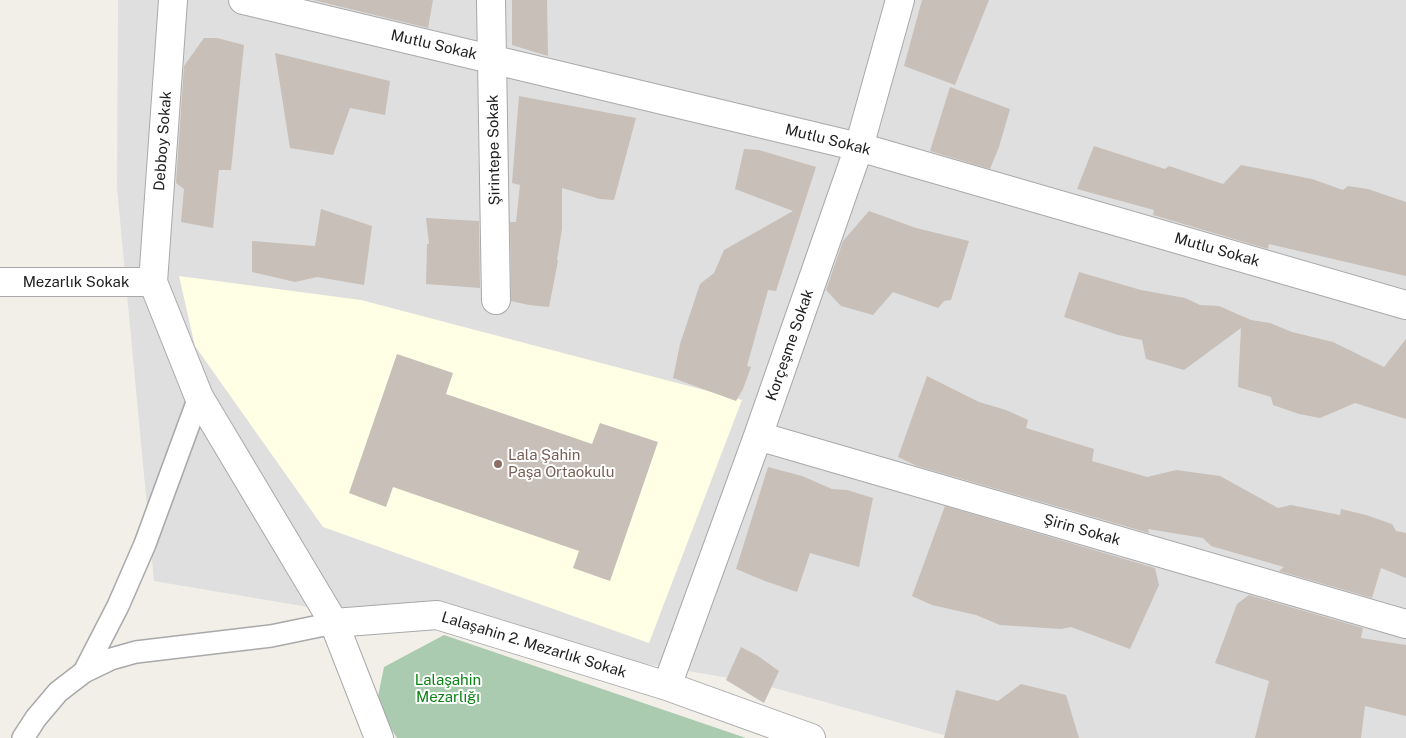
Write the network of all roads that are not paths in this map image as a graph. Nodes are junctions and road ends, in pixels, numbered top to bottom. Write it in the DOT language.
graph roads {
  1 [pos="173,0"];
  2 [pos="243,0"];
  3 [pos="492,0"];
  4 [pos="900,0"];
  5 [pos="493,59"];
  6 [pos="859,147"];
  7 [pos="0,282"];
  8 [pos="152,282"];
  9 [pos="496,300"];
  10 [pos="1406,305"];
  11 [pos="199,397"];
  12 [pos="758,436"];
  13 [pos="334,624"];
  14 [pos="1406,624"];
  15 [pos="84,672"];
  16 [pos="667,686"];
  17 [pos="23,738"];
  18 [pos="379,738"];
  19 [pos="811,738"];
  1 -- 8 [label="street, Debboy Sokak"];
  2 -- 5 [label="street, Mutlu Sokak"];
  3 -- 5 [label="street, Şirintepe Sokak"];
  4 -- 6 [label="street, Korçeşme Sokak"];
  5 -- 6 [label="street, Mutlu Sokak"];
  5 -- 9 [label="street, Şirintepe Sokak"];
  6 -- 10 [label="street, Mutlu Sokak"];
  6 -- 12 [label="street, Korçeşme Sokak"];
  7 -- 8 [label="street, Mezarlık Sokak"];
  8 -- 11 [label="street"];
  11 -- 13 [label="street"];
  11 -- 15 [label="lane"];
  12 -- 14 [label="street, Şirin Sokak"];
  12 -- 16 [label="street, Korçeşme Sokak"];
  13 -- 15 [label="lane"];
  13 -- 16 [label="street, Lalaşahin 2. Mezarlık Sokak"];
  13 -- 18 [label="street"];
  15 -- 17 [label="lane"];
  16 -- 19 [label="street, Lalaşahin 2. Mezarlık Sokak"];
}
